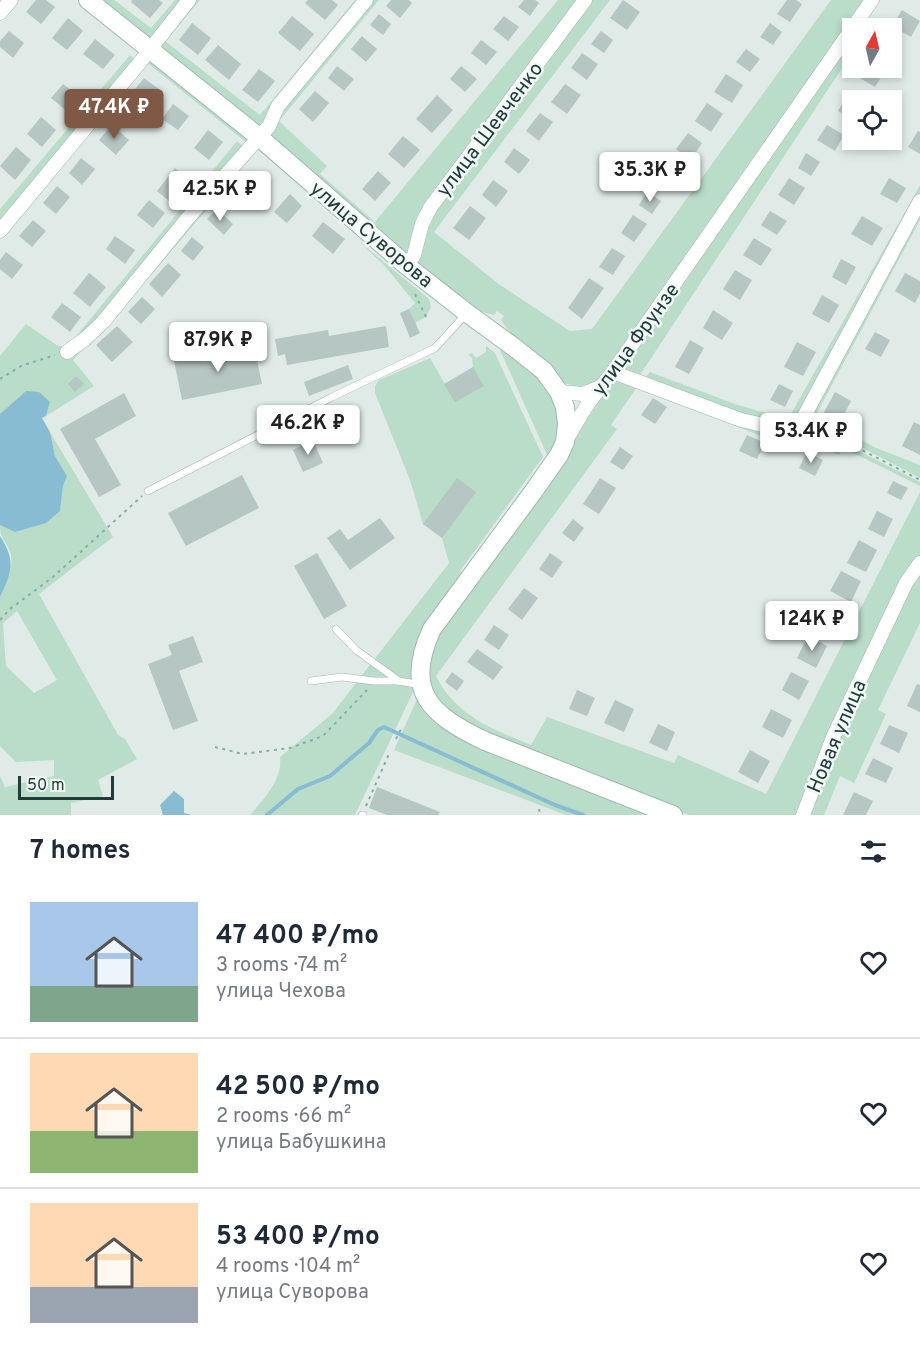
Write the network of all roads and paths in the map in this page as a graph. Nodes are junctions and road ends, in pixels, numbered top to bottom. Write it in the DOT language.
graph roads {
  1 [pos="11,0"];
  2 [pos="88,0"];
  3 [pos="189,0"];
  4 [pos="366,0"];
  5 [pos="585,0"];
  6 [pos="872,0"];
  7 [pos="0,13"];
  8 [pos="150,50"];
  9 [pos="259,137"];
  10 [pos="920,201"];
  11 [pos="0,231"];
  12 [pos="407,266"];
  13 [pos="415,292"];
  14 [pos="467,313"];
  15 [pos="426,316"];
  16 [pos="67,352"];
  17 [pos="613,372"];
  18 [pos="0,379"];
  19 [pos="603,386"];
  20 [pos="559,392"];
  21 [pos="801,422"];
  22 [pos="565,442"];
  23 [pos="848,443"];
  24 [pos="920,480"];
  25 [pos="148,491"];
  26 [pos="920,563"];
  27 [pos="0,620"];
  28 [pos="336,629"];
  29 [pos="311,681"];
  30 [pos="374,681"];
  31 [pos="399,681"];
  32 [pos="421,685"];
  33 [pos="400,729"];
  34 [pos="396,738"];
  35 [pos="215,747"];
  36 [pos="389,754"];
  37 [pos="539,809"];
  38 [pos="363,815"];
  39 [pos="540,815"];
  40 [pos="673,815"];
  41 [pos="803,815"];
  1 -- 7 [label="street"];
  2 -- 8 [label="main road, улица Суворова"];
  3 -- 8 [label="street"];
  4 -- 9 [label="street"];
  5 -- 12 [label="street, улица Шевченко"];
  6 -- 17 [label="street, улица Фрунзе"];
  8 -- 9 [label="main road, улица Суворова"];
  8 -- 11 [label="street"];
  9 -- 12 [label="main road, улица Суворова"];
  9 -- 16 [label="street"];
  10 -- 21 [label="street"];
  12 -- 14 [label="main road, улица Суворова"];
  13 -- 15 [label="path"];
  14 -- 20 [label="main road, улица Суворова"];
  14 -- 25 [label="lane"];
  16 -- 18 [label="path"];
  17 -- 19 [label="street, улица Фрунзе"];
  17 -- 21 [label="street"];
  19 -- 20 [label="street"];
  19 -- 22 [label="street, улица Фрунзе"];
  20 -- 22 [label="main road, улица Суворова"];
  21 -- 23 [label="lane"];
  22 -- 32 [label="main road, улица Фрунзе"];
  23 -- 24 [label="path"];
  25 -- 27 [label="path"];
  26 -- 41 [label="street, Новая улица"];
  28 -- 31 [label="lane"];
  29 -- 30 [label="lane"];
  30 -- 31 [label="lane"];
  30 -- 35 [label="path"];
  31 -- 32 [label="lane"];
  32 -- 40 [label="main road"];
  33 -- 34 [label="path"];
  36 -- 38 [label="path"];
  37 -- 39 [label="path"];
}
